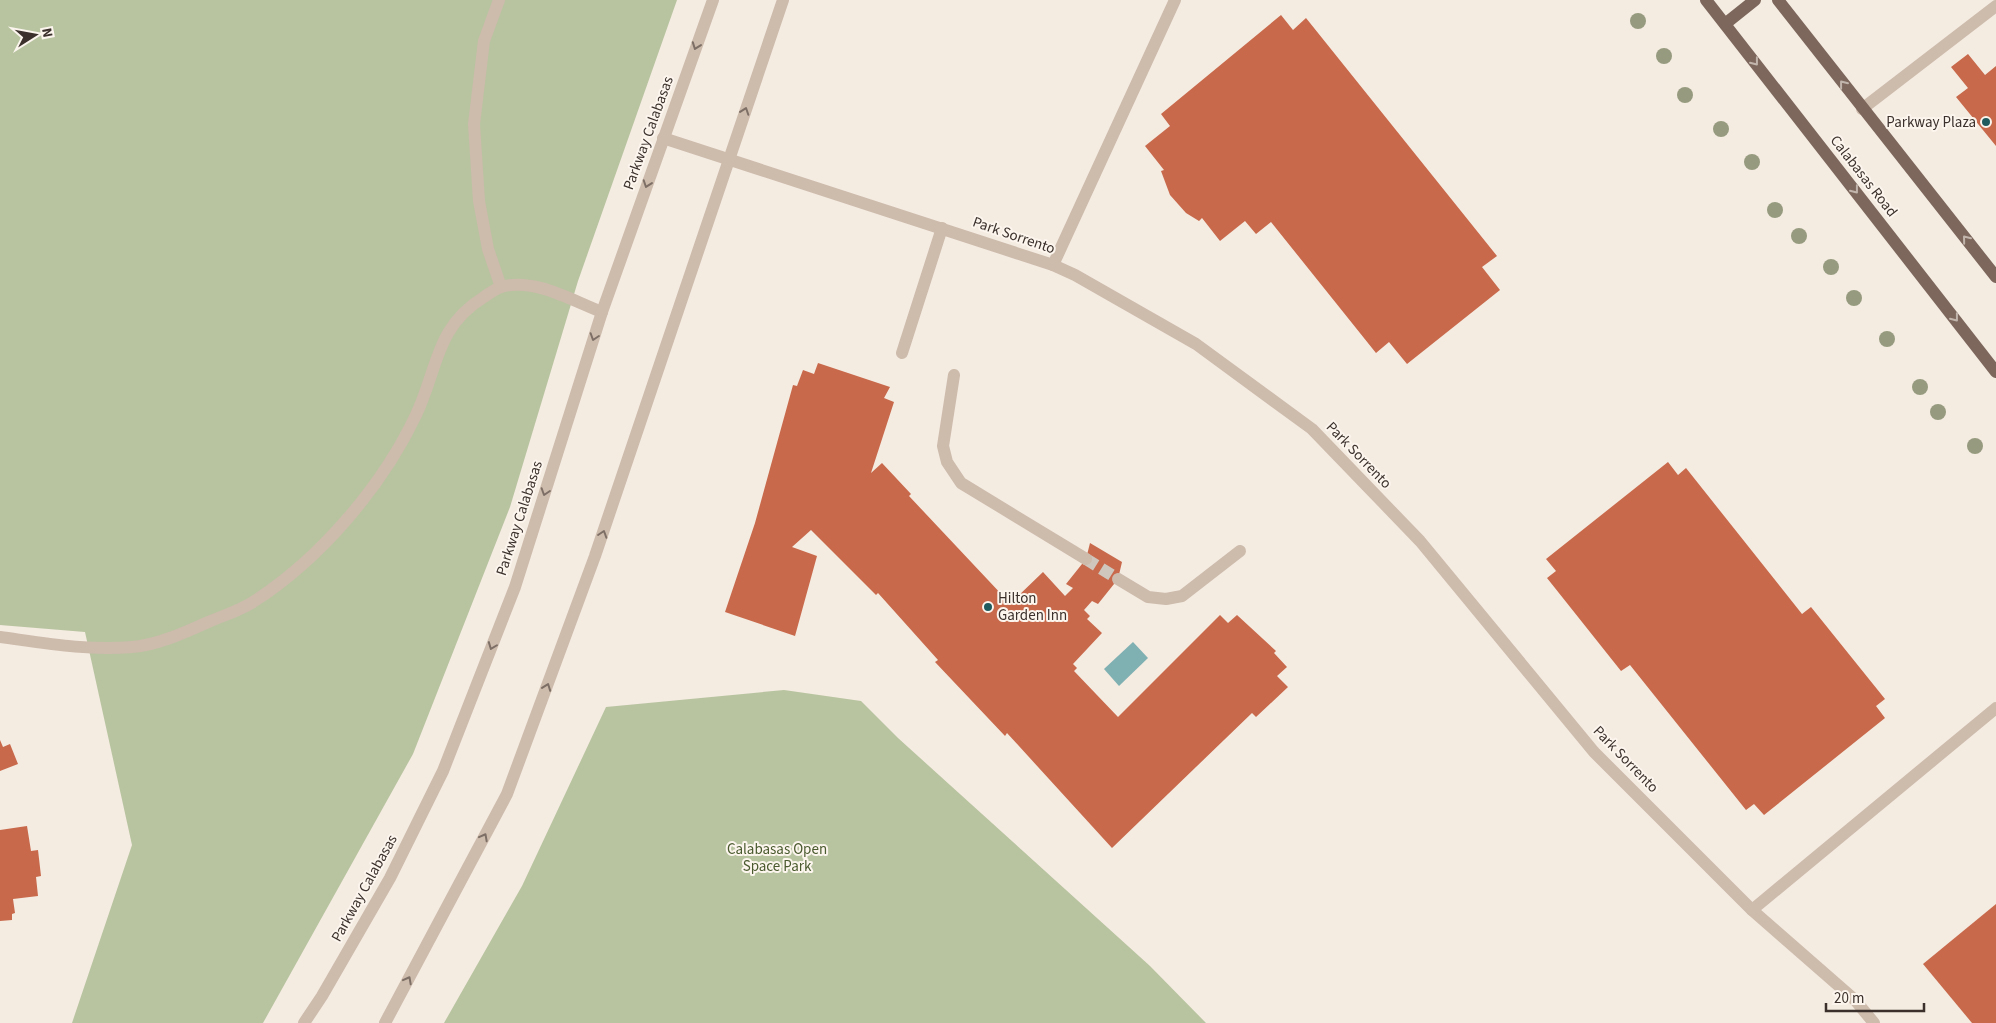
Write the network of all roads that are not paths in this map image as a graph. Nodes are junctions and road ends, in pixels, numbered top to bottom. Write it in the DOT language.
graph roads {
  1 [pos="499,0"];
  2 [pos="713,0"];
  3 [pos="783,0"];
  4 [pos="1175,0"];
  5 [pos="1706,0"];
  6 [pos="1755,0"];
  7 [pos="1778,0"];
  8 [pos="1996,6"];
  9 [pos="1725,24"];
  10 [pos="1862,109"];
  11 [pos="663,138"];
  12 [pos="730,158"];
  13 [pos="942,228"];
  14 [pos="1053,265"];
  15 [pos="1996,277"];
  16 [pos="501,287"];
  17 [pos="602,312"];
  18 [pos="902,353"];
  19 [pos="1996,372"];
  20 [pos="954,375"];
  21 [pos="1240,551"];
  22 [pos="1086,559"];
  23 [pos="1118,579"];
  24 [pos="0,637"];
  25 [pos="1996,708"];
  26 [pos="1752,910"];
  27 [pos="304,1023"];
  28 [pos="385,1023"];
  29 [pos="1874,1023"];
  1 -- 16 [label="street"];
  2 -- 11 [label="street, Parkway Calabasas, one-way"];
  12 -- 3 [label="street, one-way"];
  4 -- 14 [label="street"];
  5 -- 9 [label="main road, Calabasas Road"];
  6 -- 9 [label="main road"];
  10 -- 7 [label="main road, one-way"];
  8 -- 10 [label="street"];
  9 -- 19 [label="main road, Calabasas Road, one-way"];
  15 -- 10 [label="main road, one-way"];
  11 -- 12 [label="street, Park Sorrento"];
  11 -- 17 [label="street, Parkway Calabasas, one-way"];
  12 -- 13 [label="street, Park Sorrento"];
  28 -- 12 [label="street, one-way"];
  13 -- 14 [label="street, Park Sorrento"];
  13 -- 18 [label="street"];
  14 -- 26 [label="street, Park Sorrento"];
  16 -- 17 [label="street"];
  16 -- 24 [label="street"];
  17 -- 27 [label="street, Parkway Calabasas, one-way"];
  20 -- 22 [label="street"];
  21 -- 23 [label="street"];
  25 -- 26 [label="street"];
  26 -- 29 [label="street, Park Sorrento"];
}
